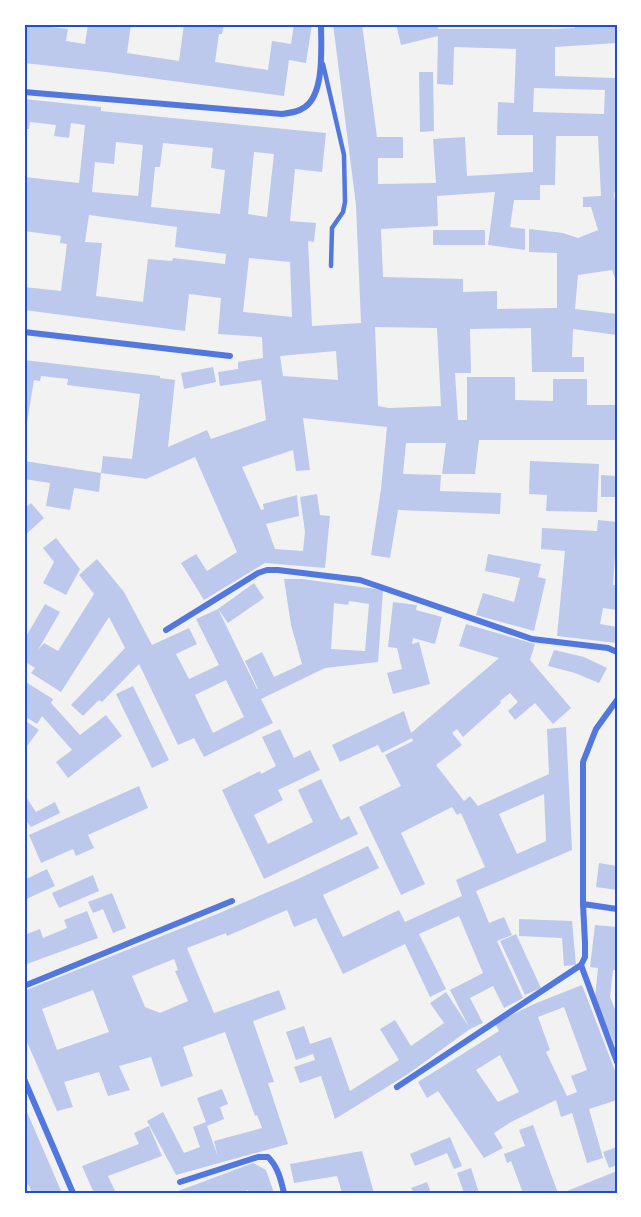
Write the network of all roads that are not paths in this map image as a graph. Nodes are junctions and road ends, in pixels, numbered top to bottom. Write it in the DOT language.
graph roads {
  1 [pos="321,24"];
  2 [pos="322,61"];
  3 [pos="24,92"];
  4 [pos="331,266"];
  5 [pos="24,332"];
  6 [pos="230,356"];
  7 [pos="166,630"];
  8 [pos="617,652"];
  9 [pos="617,699"];
  10 [pos="232,901"];
  11 [pos="583,904"];
  12 [pos="617,909"];
  13 [pos="580,965"];
  14 [pos="24,986"];
  15 [pos="617,1062"];
  16 [pos="24,1079"];
  17 [pos="397,1087"];
  18 [pos="180,1182"];
  19 [pos="73,1193"];
  20 [pos="284,1193"];
  1 -- 2 [label="street"];
  2 -- 3 [label="street"];
  2 -- 4 [label="lane"];
  5 -- 6 [label="street"];
  7 -- 8 [label="street"];
  9 -- 11 [label="street"];
  10 -- 14 [label="street"];
  11 -- 12 [label="street"];
  11 -- 13 [label="street"];
  13 -- 15 [label="street"];
  13 -- 17 [label="street"];
  16 -- 19 [label="street"];
  18 -- 20 [label="street"];
}
